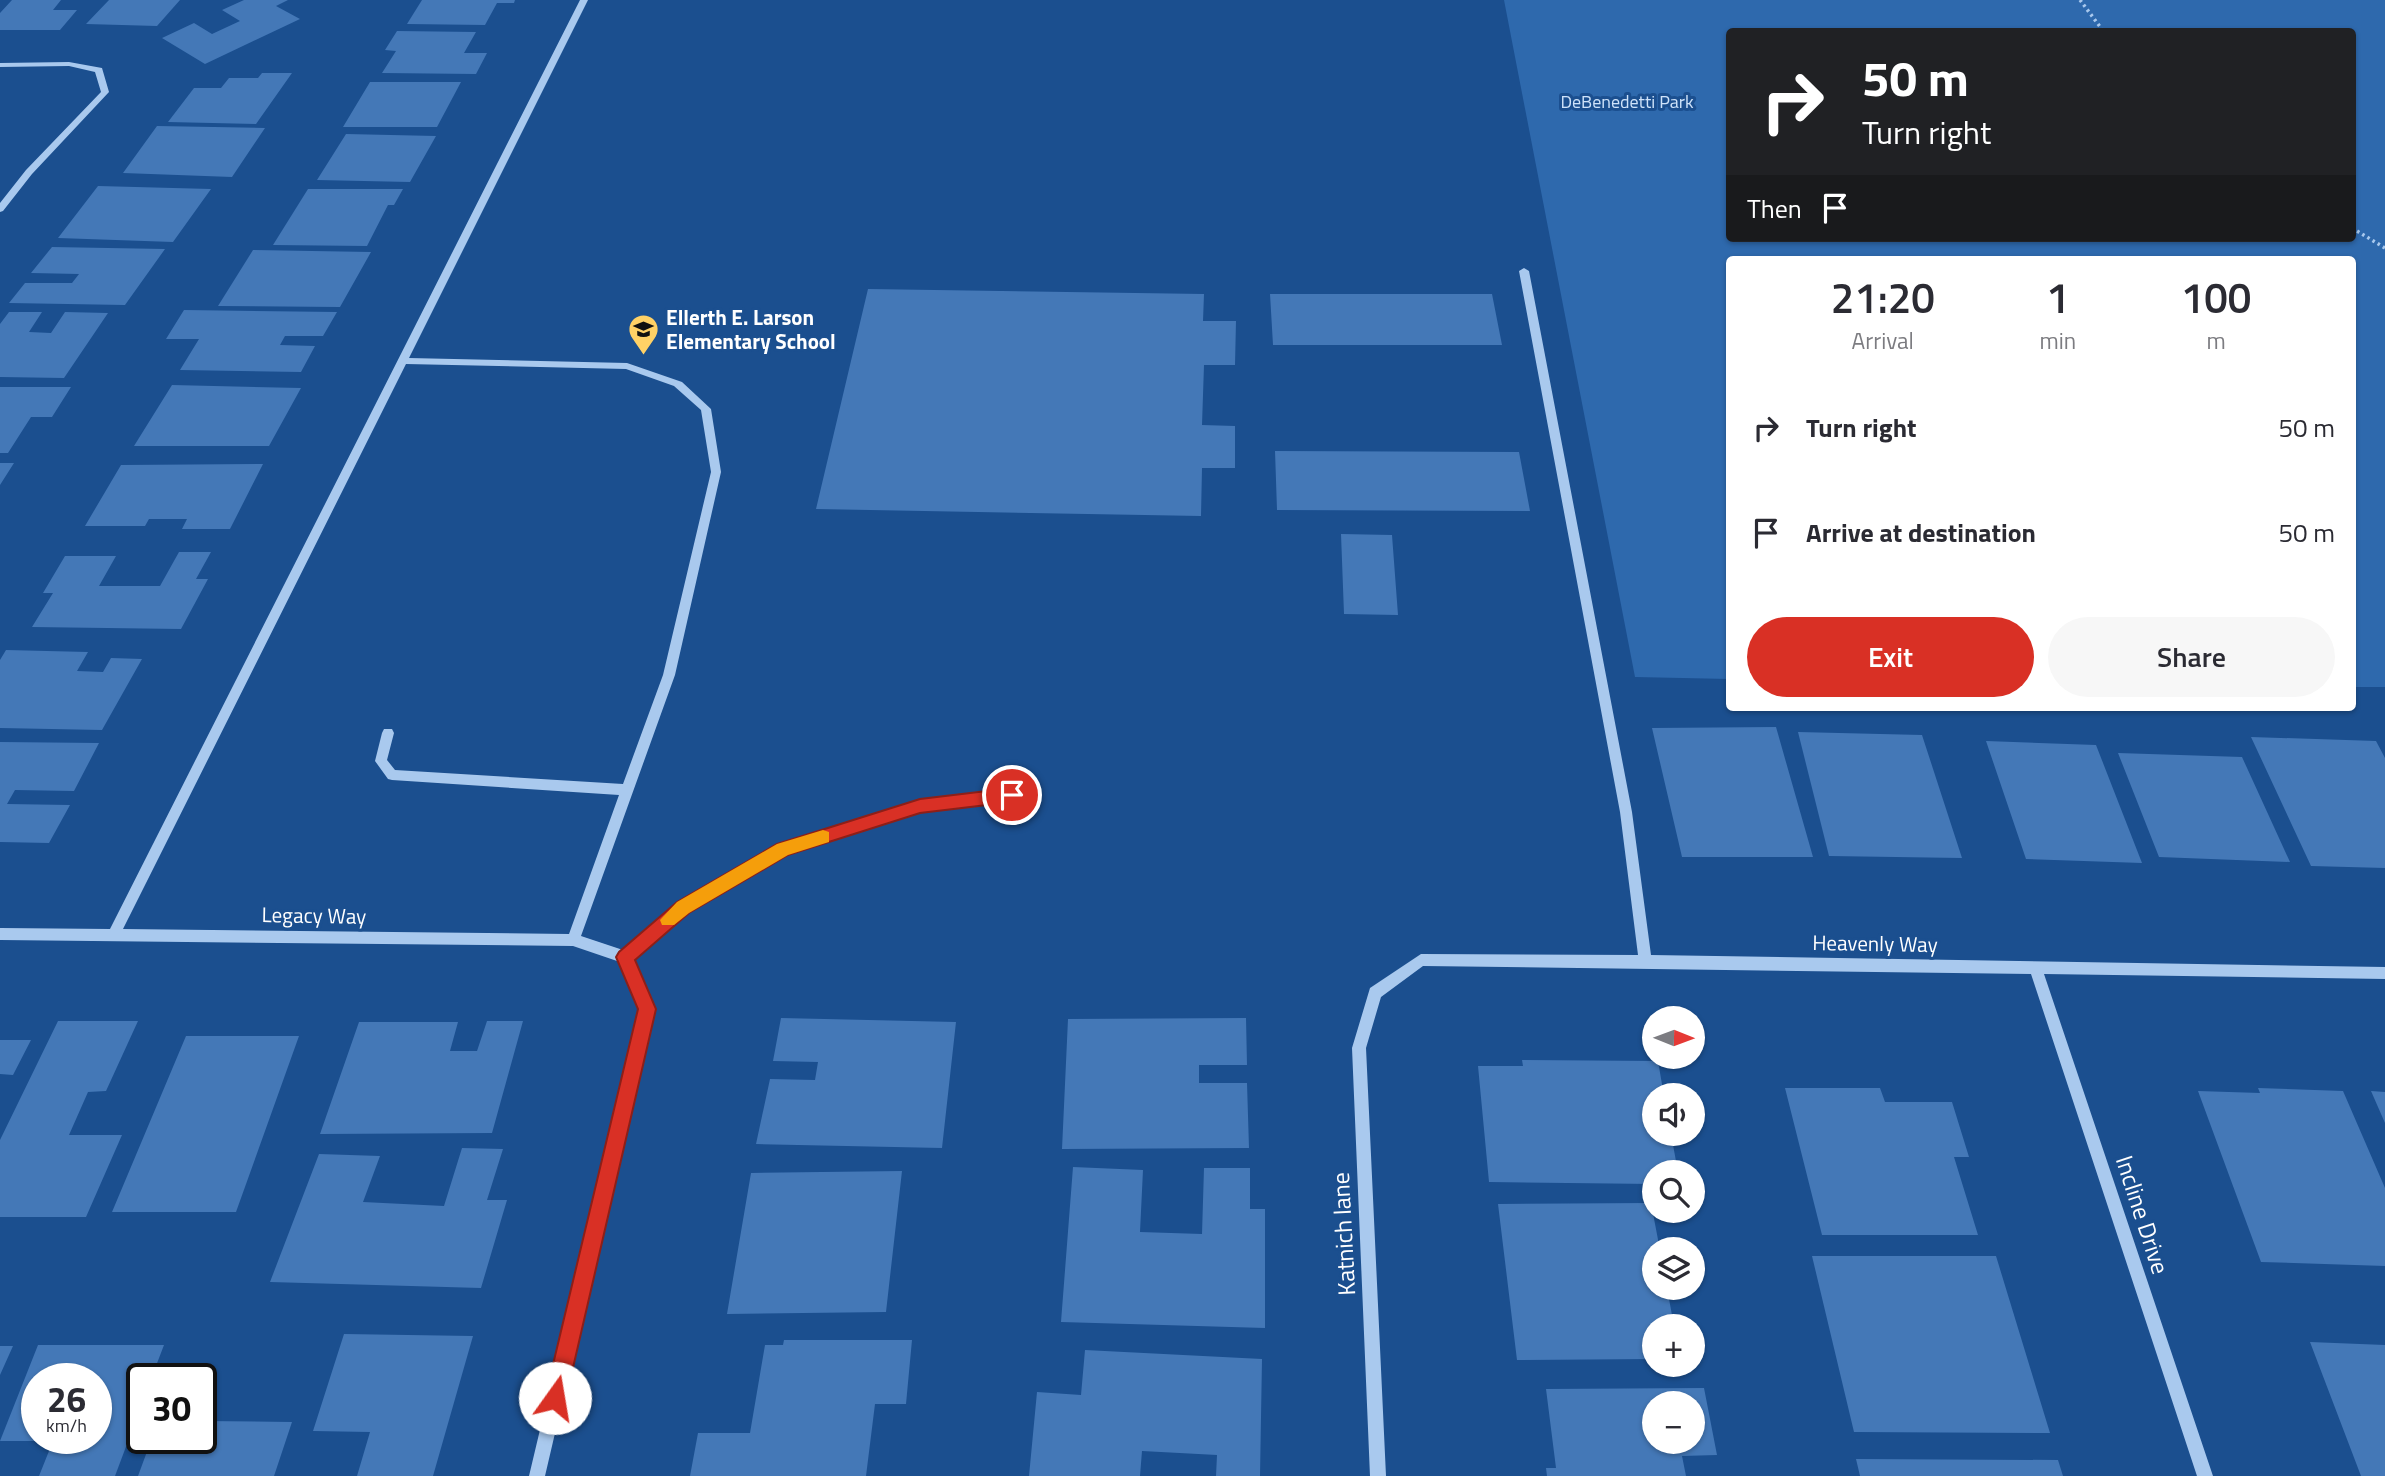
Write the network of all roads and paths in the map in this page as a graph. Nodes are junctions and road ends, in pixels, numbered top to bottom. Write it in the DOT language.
graph roads {
  1 [pos="584,0"];
  2 [pos="2080,0"];
  3 [pos="2101,28"];
  4 [pos="0,65"];
  5 [pos="0,209"];
  6 [pos="2356,230"];
  7 [pos="2385,248"];
  8 [pos="1524,271"];
  9 [pos="402,361"];
  10 [pos="388,733"];
  11 [pos="627,790"];
  12 [pos="1035,792"];
  13 [pos="0,934"];
  14 [pos="114,934"];
  15 [pos="573,940"];
  16 [pos="625,957"];
  17 [pos="1645,961"];
  18 [pos="2036,969"];
  19 [pos="2385,973"];
  20 [pos="1375,993"];
  21 [pos="537,1476"];
  22 [pos="1378,1476"];
  23 [pos="2205,1476"];
  1 -- 9 [label="street"];
  2 -- 3 [label="path"];
  4 -- 5 [label="street"];
  6 -- 7 [label="path"];
  8 -- 17 [label="street"];
  9 -- 11 [label="street"];
  9 -- 14 [label="street"];
  10 -- 11 [label="street"];
  11 -- 15 [label="street"];
  12 -- 16 [label="street"];
  13 -- 14 [label="street, Legacy Way"];
  14 -- 15 [label="street, Legacy Way"];
  15 -- 16 [label="street, Legacy Way"];
  16 -- 21 [label="street"];
  17 -- 18 [label="street, Heavenly Way"];
  17 -- 20 [label="street, Heavenly Way"];
  18 -- 19 [label="street, Heavenly Way"];
  18 -- 23 [label="street, Incline Drive"];
  20 -- 22 [label="street, Katnich lane"];
}
